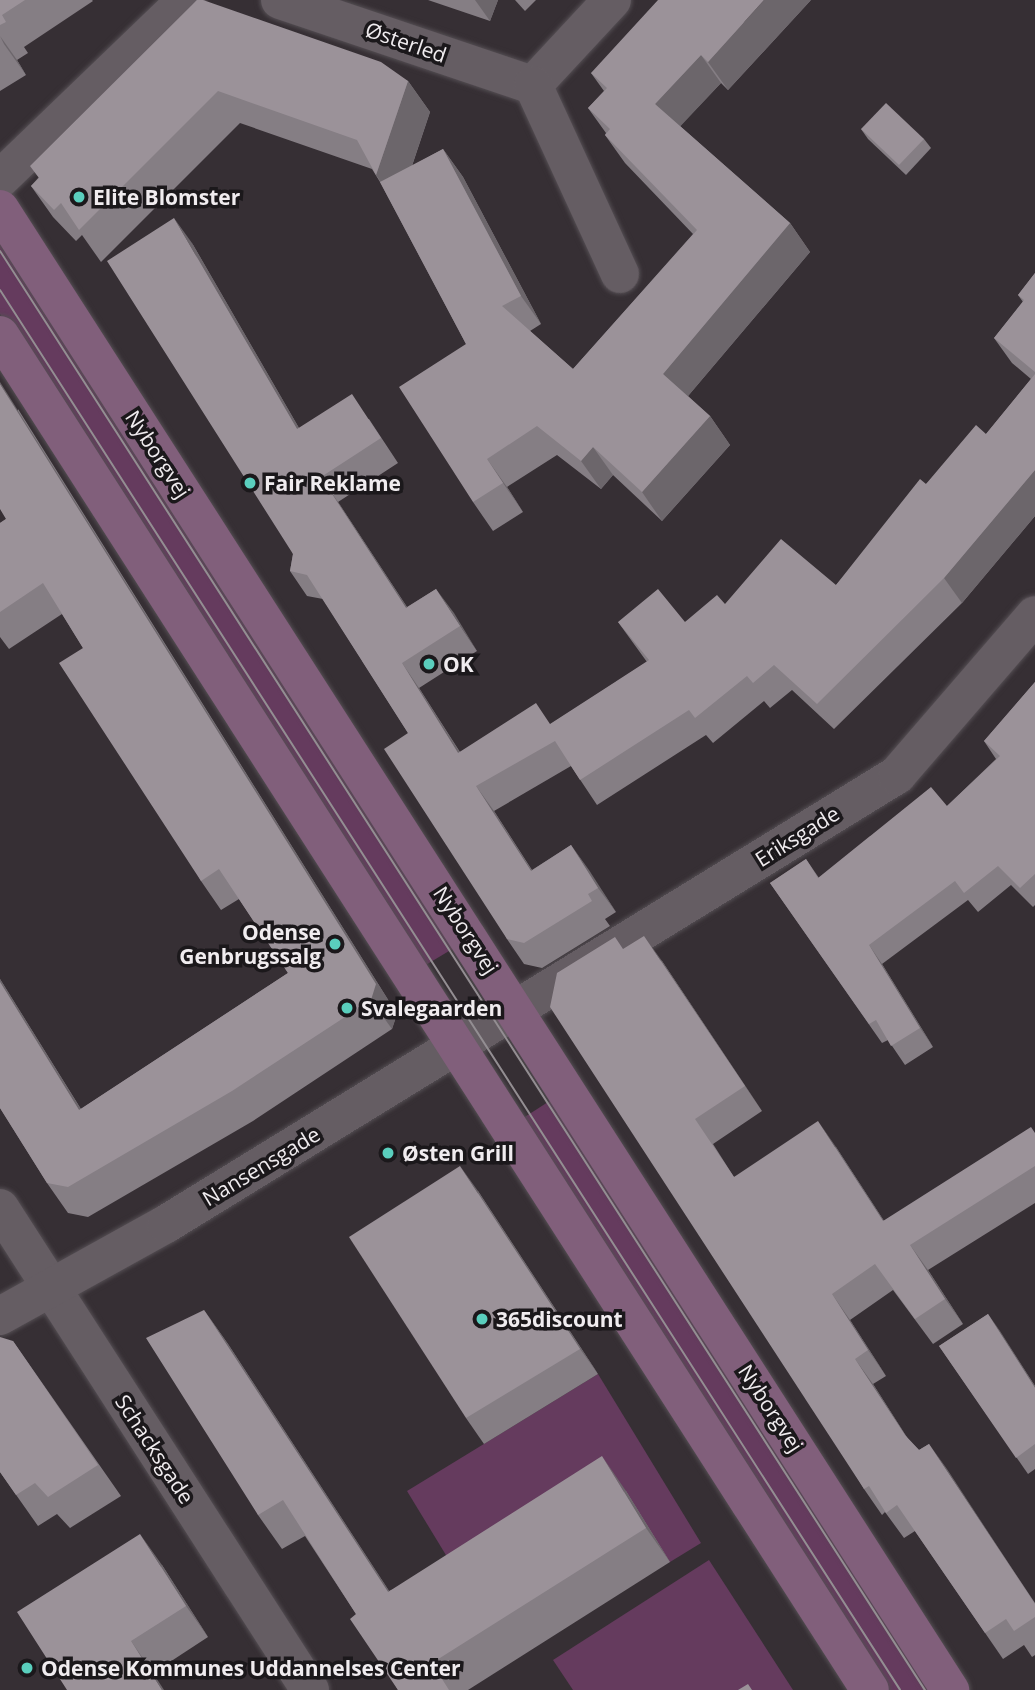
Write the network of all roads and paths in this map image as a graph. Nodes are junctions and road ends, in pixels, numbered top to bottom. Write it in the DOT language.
graph roads {
  1 [pos="186,0"];
  2 [pos="280,0"];
  3 [pos="612,0"];
  4 [pos="533,85"];
  5 [pos="0,179"];
  6 [pos="0,209"];
  7 [pos="620,274"];
  8 [pos="0,335"];
  9 [pos="1035,615"];
  10 [pos="518,1011"];
  11 [pos="455,1048"];
  12 [pos="0,1208"];
  13 [pos="52,1292"];
  14 [pos="0,1317"];
  15 [pos="310,1690"];
  16 [pos="870,1690"];
  17 [pos="950,1690"];
  1 -- 5 [label="street"];
  2 -- 4 [label="street, Østerled"];
  3 -- 4 [label="street"];
  4 -- 7 [label="street"];
  6 -- 10 [label="street, Nyborgvej"];
  8 -- 11 [label="street"];
  9 -- 10 [label="street, Eriksgade"];
  10 -- 11 [label="street, Nansensgade"];
  10 -- 17 [label="street, Nyborgvej"];
  11 -- 13 [label="street, Nansensgade"];
  11 -- 16 [label="street"];
  12 -- 13 [label="street, Schacksgade"];
  13 -- 14 [label="street, Nansensgade"];
  13 -- 15 [label="street, Schacksgade"];
}
